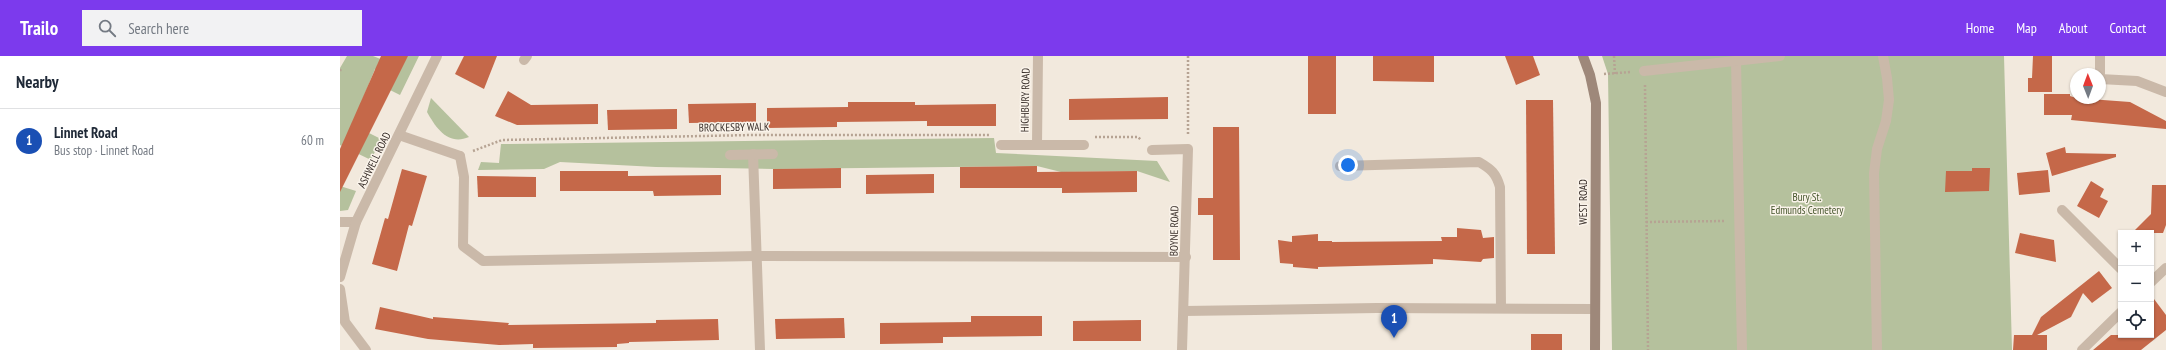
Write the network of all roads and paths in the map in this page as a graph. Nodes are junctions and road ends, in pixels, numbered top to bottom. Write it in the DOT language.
graph roads {
  1 [pos="437,56"];
  2 [pos="1038,56"];
  3 [pos="1188,56"];
  4 [pos="1583,56"];
  5 [pos="1614,56"];
  6 [pos="1780,56"];
  7 [pos="1883,56"];
  8 [pos="2100,56"];
  9 [pos="1736,61"];
  10 [pos="2100,68"];
  11 [pos="1644,71"];
  12 [pos="1615,74"];
  13 [pos="1590,75"];
  14 [pos="2106,79"];
  15 [pos="2166,92"];
  16 [pos="399,135"];
  17 [pos="1037,144"];
  18 [pos="1002,145"];
  19 [pos="1084,145"];
  20 [pos="1188,149"];
  21 [pos="1152,150"];
  22 [pos="730,154"];
  23 [pos="753,154"];
  24 [pos="773,154"];
  25 [pos="460,156"];
  26 [pos="1340,166"];
  27 [pos="2062,210"];
  28 [pos="1740,221"];
  29 [pos="340,222"];
  30 [pos="356,222"];
  31 [pos="1646,222"];
  32 [pos="756,256"];
  33 [pos="1186,257"];
  34 [pos="2118,266"];
  35 [pos="2166,268"];
  36 [pos="340,277"];
  37 [pos="2154,279"];
  38 [pos="340,288"];
  39 [pos="1501,308"];
  40 [pos="1594,309"];
  41 [pos="1184,311"];
  42 [pos="2118,315"];
  43 [pos="366,350"];
  44 [pos="760,350"];
  45 [pos="1182,350"];
  46 [pos="1595,350"];
  47 [pos="1648,350"];
  48 [pos="1742,350"];
  49 [pos="1877,350"];
  50 [pos="2082,350"];
  1 -- 16 [label="street, ASHWELL ROAD"];
  2 -- 17 [label="street, HIGHBURY ROAD"];
  3 -- 20 [label="path"];
  4 -- 13 [label="street, WEST ROAD"];
  5 -- 12 [label="path"];
  6 -- 9 [label="street"];
  7 -- 49 [label="street"];
  8 -- 10 [label="street"];
  9 -- 11 [label="street"];
  9 -- 28 [label="street"];
  11 -- 12 [label="path"];
  11 -- 31 [label="path"];
  12 -- 13 [label="path"];
  13 -- 40 [label="street, WEST ROAD"];
  14 -- 15 [label="street"];
  16 -- 25 [label="street"];
  16 -- 30 [label="street, ASHWELL ROAD"];
  17 -- 18 [label="street, HIGHBURY ROAD"];
  17 -- 19 [label="street, HIGHBURY ROAD"];
  18 -- 25 [label="path, BROCKESBY WALK"];
  19 -- 21 [label="path"];
  20 -- 21 [label="street"];
  20 -- 33 [label="street, BOYNE ROAD"];
  22 -- 23 [label="street"];
  23 -- 24 [label="street"];
  23 -- 32 [label="street"];
  25 -- 32 [label="street"];
  26 -- 39 [label="street"];
  27 -- 34 [label="street"];
  28 -- 31 [label="path"];
  28 -- 48 [label="street"];
  29 -- 30 [label="street"];
  30 -- 36 [label="street, ASHWELL ROAD"];
  31 -- 47 [label="path"];
  32 -- 33 [label="street"];
  32 -- 44 [label="street"];
  33 -- 41 [label="street, BOYNE ROAD"];
  35 -- 37 [label="street"];
  38 -- 43 [label="street"];
  39 -- 40 [label="street"];
  39 -- 41 [label="street"];
  40 -- 46 [label="street, WEST ROAD"];
  41 -- 45 [label="street, BOYNE ROAD"];
  42 -- 50 [label="street"];
}
